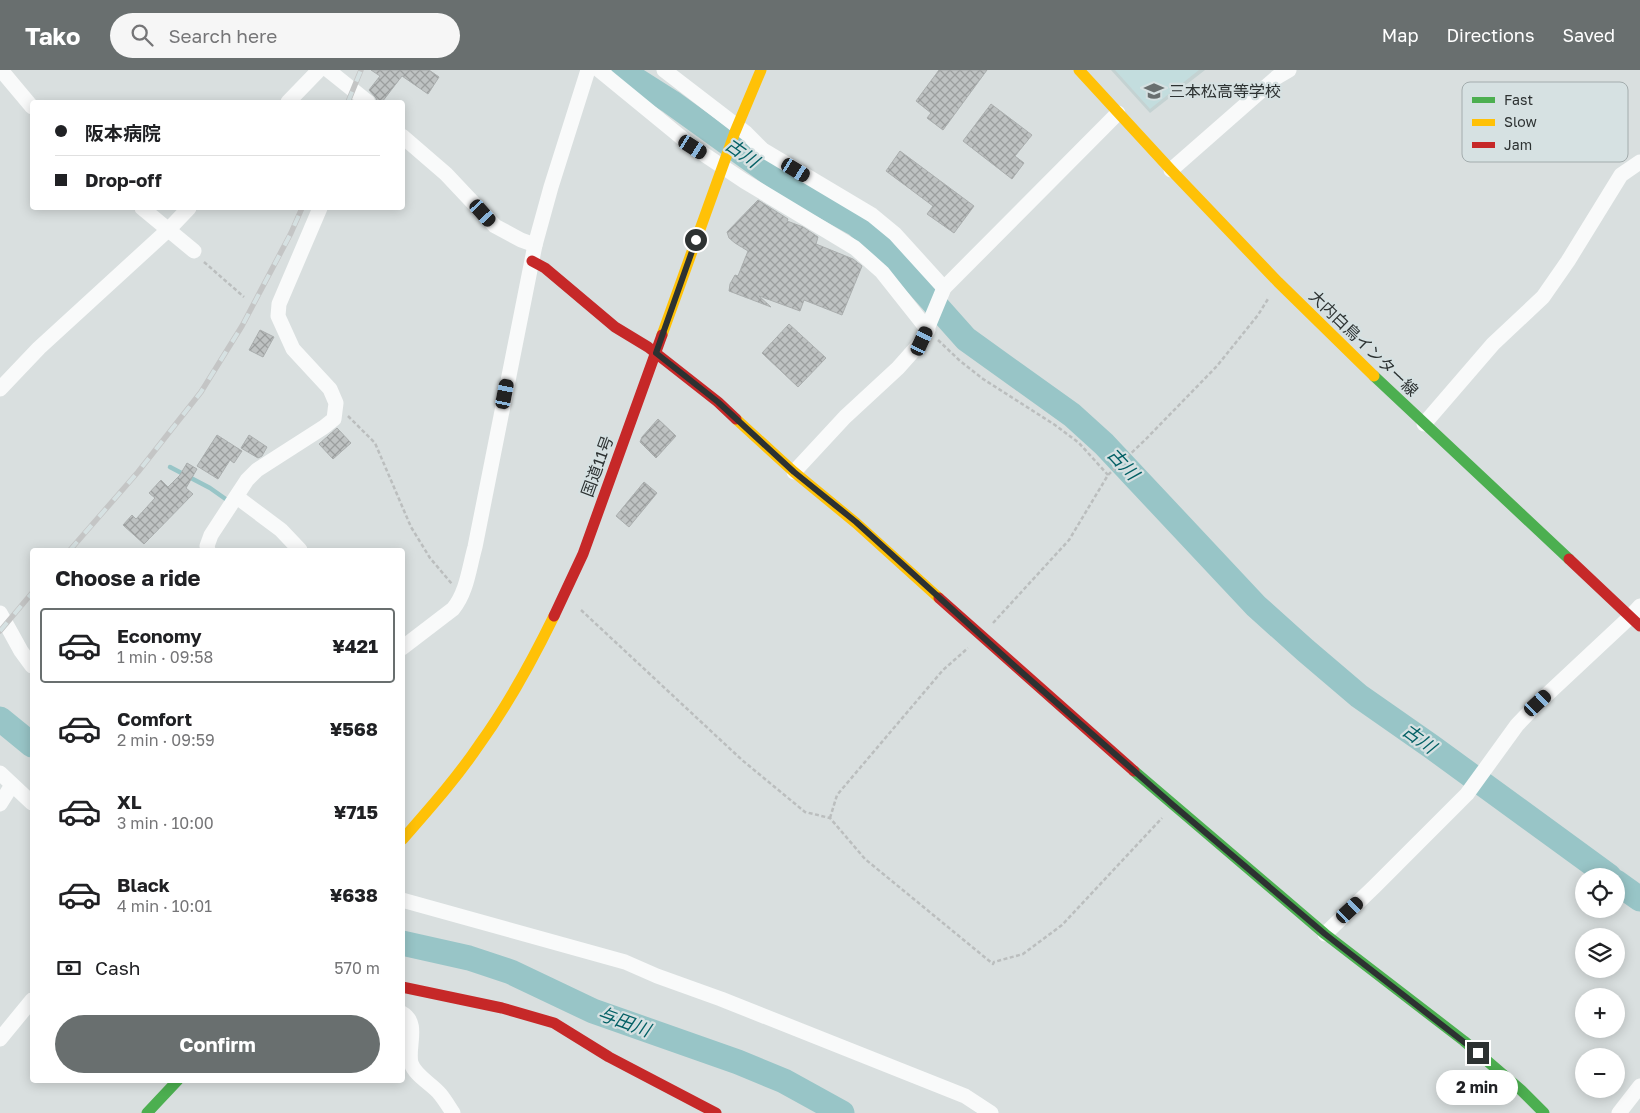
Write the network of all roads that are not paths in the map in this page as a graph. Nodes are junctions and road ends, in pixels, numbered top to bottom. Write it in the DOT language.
graph roads {
  1 [pos="1,70"];
  2 [pos="319,70"];
  3 [pos="328,70"];
  4 [pos="588,70"];
  5 [pos="599,70"];
  6 [pos="664,70"];
  7 [pos="761,70"];
  8 [pos="1079,70"];
  9 [pos="1289,70"];
  10 [pos="290,100"];
  11 [pos="364,100"];
  12 [pos="30,104"];
  13 [pos="1118,113"];
  14 [pos="736,130"];
  15 [pos="405,139"];
  16 [pos="1640,162"];
  17 [pos="724,164"];
  18 [pos="1171,170"];
  19 [pos="145,210"];
  20 [pos="187,210"];
  21 [pos="319,210"];
  22 [pos="169,229"];
  23 [pos="535,245"];
  24 [pos="194,251"];
  25 [pos="532,261"];
  26 [pos="942,291"];
  27 [pos="929,326"];
  28 [pos="656,353"];
  29 [pos="0,389"];
  30 [pos="1424,424"];
  31 [pos="794,472"];
  32 [pos="237,497"];
  33 [pos="207,548"];
  34 [pos="298,548"];
  35 [pos="0,613"];
  36 [pos="1637,616"];
  37 [pos="406,640"];
  38 [pos="30,663"];
  39 [pos="0,773"];
  40 [pos="12,785"];
  41 [pos="30,801"];
  42 [pos="0,804"];
  43 [pos="405,836"];
  44 [pos="405,901"];
  45 [pos="1325,934"];
  46 [pos="405,987"];
  47 [pos="30,1002"];
  48 [pos="405,1014"];
  49 [pos="0,1038"];
  50 [pos="176,1083"];
  51 [pos="1640,1086"];
  52 [pos="153,1111"];
  53 [pos="453,1113"];
  54 [pos="716,1113"];
  55 [pos="992,1113"];
  56 [pos="1544,1113"];
  57 [pos="1619,1113"];
  1 -- 12 [label="street"];
  2 -- 10 [label="street"];
  3 -- 11 [label="street"];
  4 -- 23 [label="street"];
  5 -- 17 [label="street"];
  6 -- 14 [label="street"];
  7 -- 14 [label="main road, 国道11号"];
  8 -- 13 [label="main road, 大内白鳥インター線"];
  9 -- 18 [label="street"];
  13 -- 18 [label="main road, 大内白鳥インター線"];
  13 -- 26 [label="street"];
  14 -- 17 [label="main road, 国道11号"];
  14 -- 26 [label="street"];
  15 -- 23 [label="street"];
  16 -- 30 [label="street"];
  17 -- 27 [label="street"];
  17 -- 28 [label="main road, 国道11号"];
  18 -- 30 [label="main road, 大内白鳥インター線"];
  19 -- 22 [label="street"];
  20 -- 22 [label="street"];
  21 -- 32 [label="street"];
  22 -- 24 [label="street"];
  22 -- 29 [label="street"];
  23 -- 25 [label="street"];
  25 -- 28 [label="main road"];
  25 -- 37 [label="street"];
  26 -- 27 [label="street"];
  27 -- 31 [label="street"];
  28 -- 31 [label="main road"];
  28 -- 43 [label="main road, 国道11号"];
  30 -- 36 [label="main road, 大内白鳥インター線"];
  31 -- 45 [label="main road"];
  32 -- 33 [label="street"];
  32 -- 34 [label="street"];
  35 -- 38 [label="street"];
  36 -- 45 [label="street"];
  39 -- 40 [label="street"];
  40 -- 41 [label="street"];
  40 -- 42 [label="street"];
  44 -- 55 [label="street"];
  45 -- 56 [label="main road"];
  46 -- 54 [label="main road"];
  47 -- 49 [label="street"];
  48 -- 53 [label="street"];
  50 -- 52 [label="main road"];
  51 -- 57 [label="street"];
}
